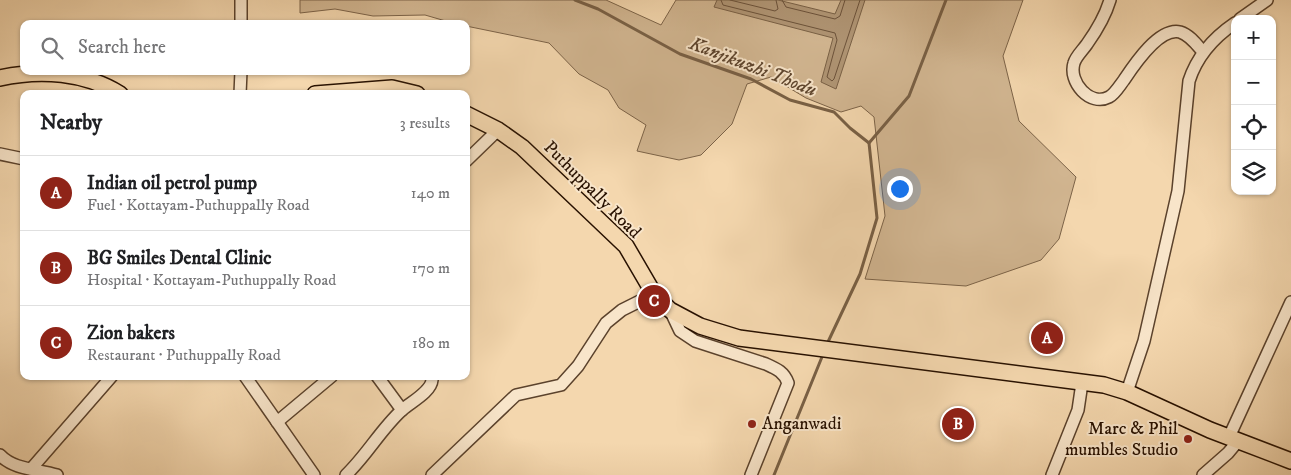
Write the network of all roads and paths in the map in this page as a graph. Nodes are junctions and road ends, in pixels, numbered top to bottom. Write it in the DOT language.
graph roads {
  1 [pos="242,0"];
  2 [pos="1110,0"];
  3 [pos="1267,0"];
  4 [pos="1246,15"];
  5 [pos="241,20"];
  6 [pos="1231,26"];
  7 [pos="1203,52"];
  8 [pos="20,75"];
  9 [pos="53,75"];
  10 [pos="241,75"];
  11 [pos="0,78"];
  12 [pos="114,90"];
  13 [pos="240,90"];
  14 [pos="366,90"];
  15 [pos="400,90"];
  16 [pos="470,116"];
  17 [pos="498,130"];
  18 [pos="0,154"];
  19 [pos="470,157"];
  20 [pos="20,158"];
  21 [pos="654,294"];
  22 [pos="1291,302"];
  23 [pos="670,310"];
  24 [pos="109,380"];
  25 [pos="248,380"];
  26 [pos="327,380"];
  27 [pos="379,380"];
  28 [pos="432,380"];
  29 [pos="1082,383"];
  30 [pos="1127,392"];
  31 [pos="402,410"];
  32 [pos="277,422"];
  33 [pos="1233,439"];
  34 [pos="0,455"];
  35 [pos="1291,461"];
  36 [pos="31,469"];
  37 [pos="56,475"];
  38 [pos="314,475"];
  39 [pos="346,475"];
  40 [pos="432,475"];
  41 [pos="751,475"];
  42 [pos="1052,475"];
  43 [pos="1203,475"];
  1 -- 5 [label="street"];
  2 -- 7 [label="street"];
  3 -- 4 [label="street"];
  6 -- 7 [label="street"];
  7 -- 30 [label="street"];
  8 -- 11 [label="main road"];
  9 -- 12 [label="main road"];
  10 -- 13 [label="street"];
  14 -- 15 [label="main road"];
  16 -- 17 [label="main road, Puthuppally Road"];
  17 -- 19 [label="street"];
  17 -- 21 [label="main road, Puthuppally Road"];
  18 -- 20 [label="street"];
  21 -- 23 [label="main road, Puthuppally Road"];
  21 -- 40 [label="street"];
  22 -- 33 [label="street"];
  23 -- 29 [label="main road, Puthuppally Road"];
  23 -- 41 [label="street"];
  24 -- 36 [label="street"];
  25 -- 32 [label="street"];
  26 -- 32 [label="street"];
  27 -- 31 [label="street"];
  28 -- 31 [label="street"];
  29 -- 30 [label="main road, Puthuppally Road"];
  29 -- 42 [label="street"];
  30 -- 33 [label="main road, Puthuppally Road"];
  31 -- 39 [label="street"];
  32 -- 38 [label="street"];
  33 -- 35 [label="main road, Puthuppally Road"];
  33 -- 43 [label="street"];
  34 -- 36 [label="street"];
  36 -- 37 [label="street"];
}
